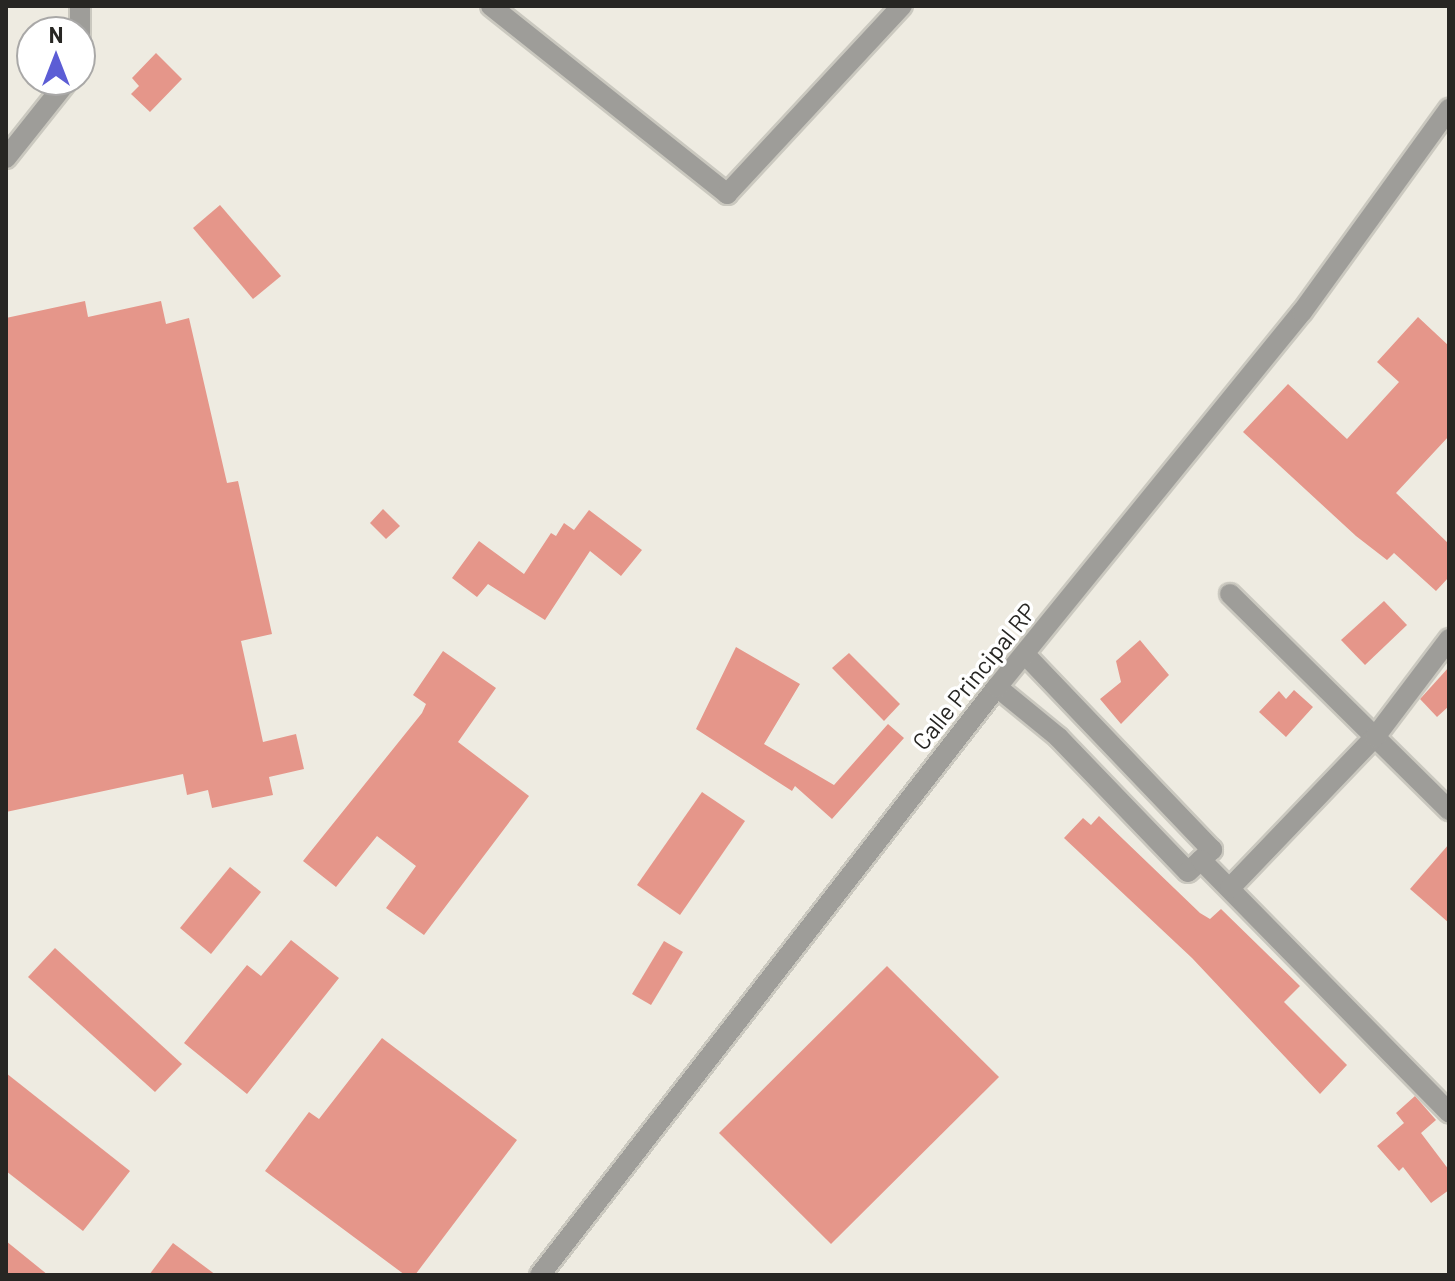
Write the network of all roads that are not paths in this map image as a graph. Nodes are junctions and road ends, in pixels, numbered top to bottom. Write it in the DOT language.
graph roads {
  1 [pos="491,6"];
  2 [pos="902,6"];
  3 [pos="55,96"];
  4 [pos="1449,109"];
  5 [pos="6,158"];
  6 [pos="1230,594"];
  7 [pos="1449,639"];
  8 [pos="1025,654"];
  9 [pos="997,687"];
  10 [pos="1375,737"];
  11 [pos="1449,810"];
  12 [pos="1200,860"];
  13 [pos="1230,888"];
  14 [pos="1449,1112"];
  15 [pos="540,1275"];
  1 -- 2 [label="street"];
  3 -- 5 [label="street"];
  4 -- 8 [label="street, Calle Principal RP"];
  6 -- 10 [label="street"];
  7 -- 10 [label="street"];
  8 -- 9 [label="street, Calle Principal RP"];
  8 -- 12 [label="street"];
  9 -- 12 [label="street"];
  9 -- 15 [label="street, Calle Principal RP"];
  10 -- 11 [label="street"];
  10 -- 13 [label="street"];
  12 -- 13 [label="street"];
  13 -- 14 [label="street"];
}
